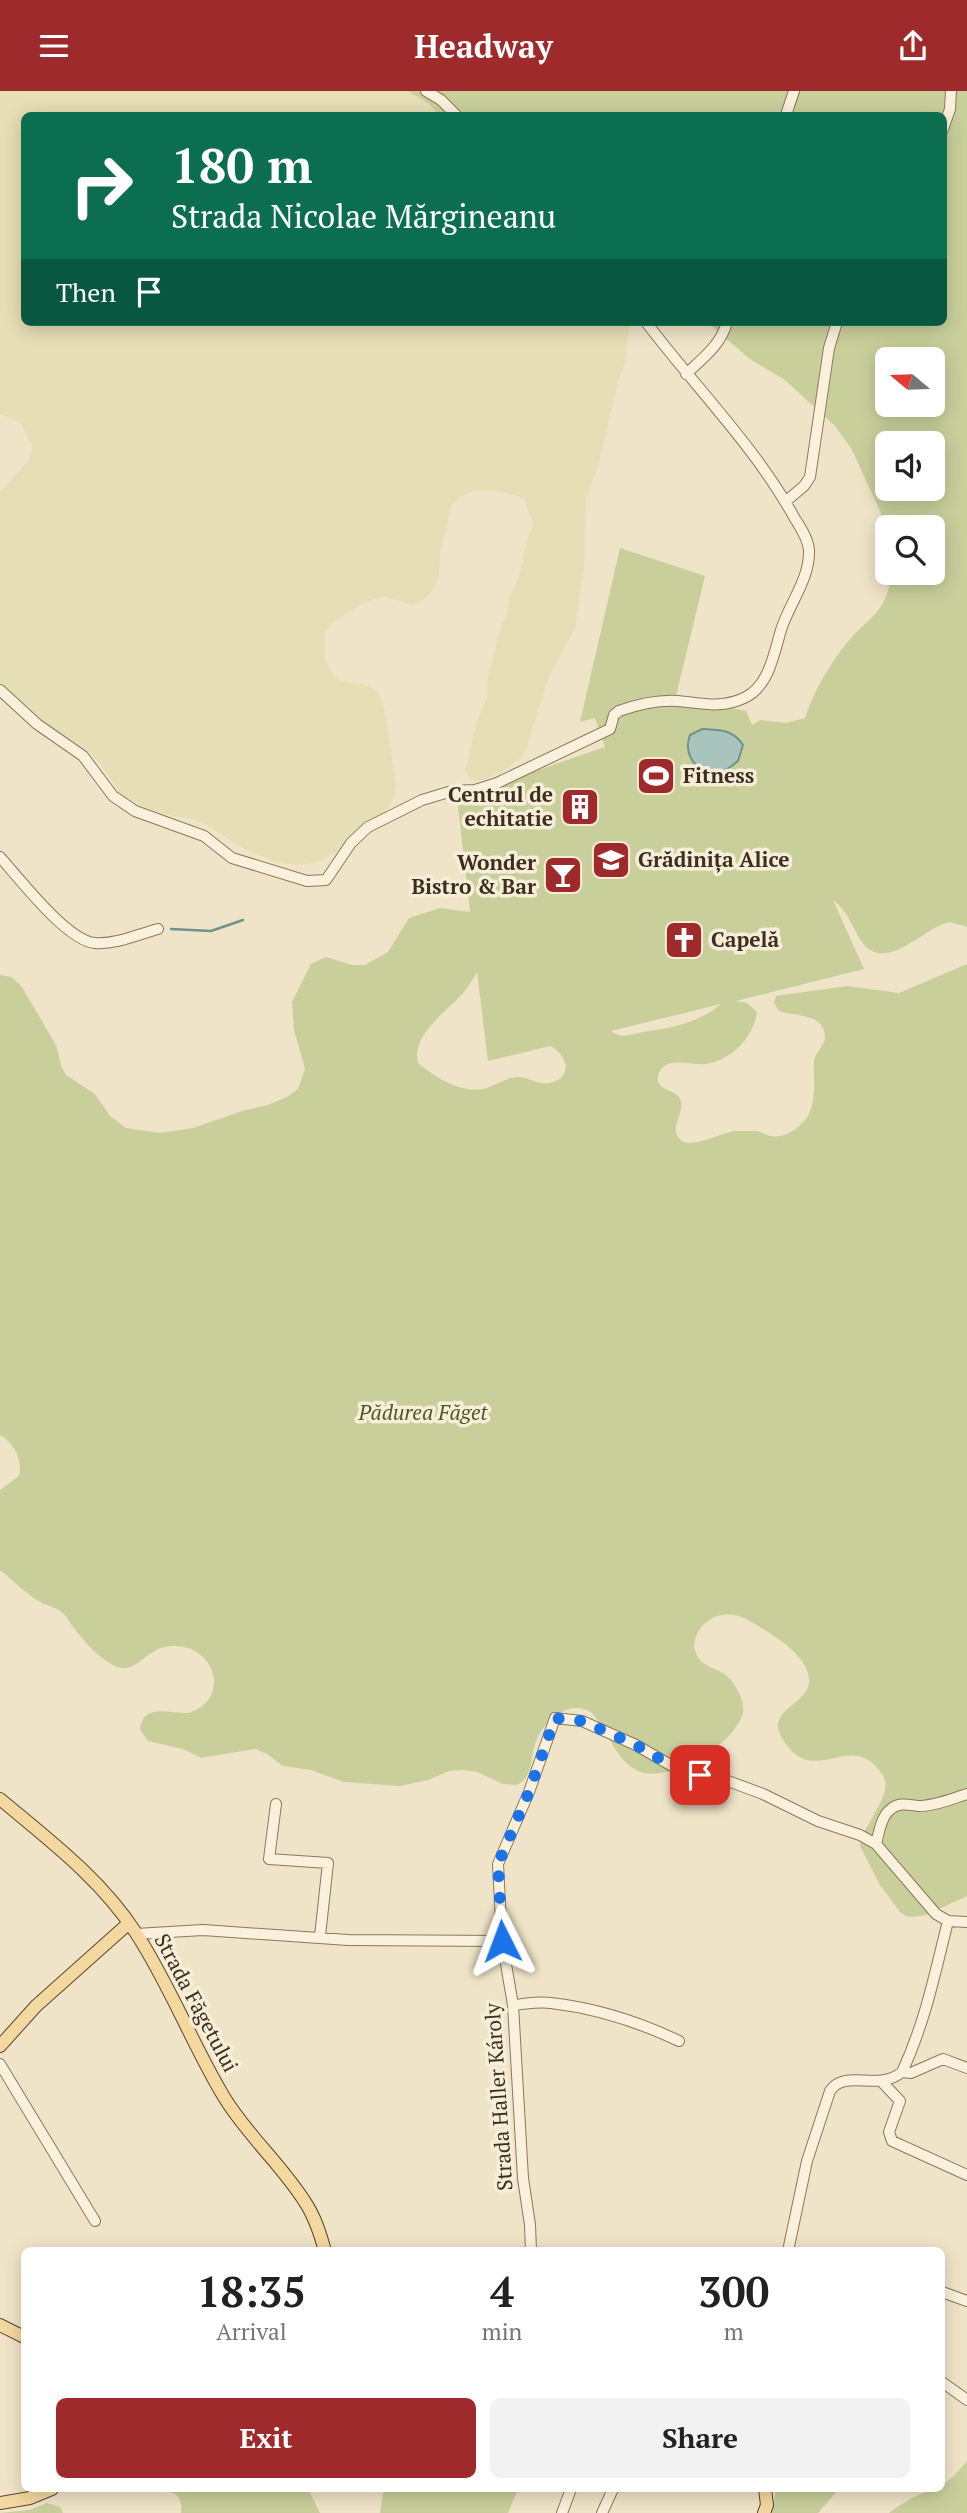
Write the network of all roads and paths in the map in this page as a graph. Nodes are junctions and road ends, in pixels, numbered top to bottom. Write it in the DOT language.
graph roads {
  1 [pos="426,91"];
  2 [pos="794,91"];
  3 [pos="951,91"];
  4 [pos="453,112"];
  5 [pos="787,112"];
  6 [pos="947,118"];
  7 [pos="649,326"];
  8 [pos="726,326"];
  9 [pos="836,326"];
  10 [pos="686,374"];
  11 [pos="785,502"];
  12 [pos="0,690"];
  13 [pos="0,857"];
  14 [pos="158,929"];
  15 [pos="967,1794"];
  16 [pos="0,1800"];
  17 [pos="276,1804"];
  18 [pos="876,1844"];
  19 [pos="948,1921"];
  20 [pos="967,1921"];
  21 [pos="132,1928"];
  22 [pos="320,1936"];
  23 [pos="502,1941"];
  24 [pos="513,2005"];
  25 [pos="679,2041"];
  26 [pos="0,2046"];
  27 [pos="0,2064"];
  28 [pos="967,2068"];
  29 [pos="902,2072"];
  30 [pos="882,2082"];
  31 [pos="967,2175"];
  32 [pos="95,2221"];
  33 [pos="324,2247"];
  34 [pos="531,2247"];
  35 [pos="789,2247"];
  36 [pos="945,2293"];
  37 [pos="967,2301"];
  38 [pos="0,2325"];
  39 [pos="21,2336"];
  40 [pos="945,2384"];
  41 [pos="967,2400"];
  42 [pos="45,2492"];
  43 [pos="571,2492"];
  44 [pos="611,2492"];
  45 [pos="765,2492"];
  46 [pos="0,2503"];
  47 [pos="562,2513"];
  48 [pos="602,2513"];
  49 [pos="764,2513"];
  1 -- 4 [label="street"];
  2 -- 5 [label="street"];
  3 -- 6 [label="street"];
  7 -- 10 [label="street"];
  8 -- 10 [label="street"];
  9 -- 11 [label="street"];
  10 -- 11 [label="street"];
  11 -- 12 [label="street"];
  13 -- 14 [label="street"];
  15 -- 18 [label="street"];
  16 -- 21 [label="main road, Strada Făgetului"];
  17 -- 22 [label="street"];
  18 -- 19 [label="street"];
  18 -- 23 [label="street, Strada Haller Károly"];
  19 -- 20 [label="street"];
  19 -- 29 [label="street"];
  21 -- 22 [label="street"];
  21 -- 26 [label="main road"];
  21 -- 33 [label="main road, Strada Făgetului"];
  22 -- 23 [label="street"];
  23 -- 24 [label="street, Strada Haller Károly"];
  24 -- 25 [label="street"];
  24 -- 34 [label="street, Strada Haller Károly"];
  27 -- 32 [label="street"];
  28 -- 29 [label="street"];
  29 -- 30 [label="street"];
  30 -- 31 [label="street"];
  30 -- 35 [label="street"];
  36 -- 37 [label="street"];
  38 -- 39 [label="main road"];
  40 -- 41 [label="street"];
  42 -- 46 [label="main road"];
  43 -- 47 [label="street"];
  44 -- 48 [label="street"];
  45 -- 49 [label="main road"];
}
